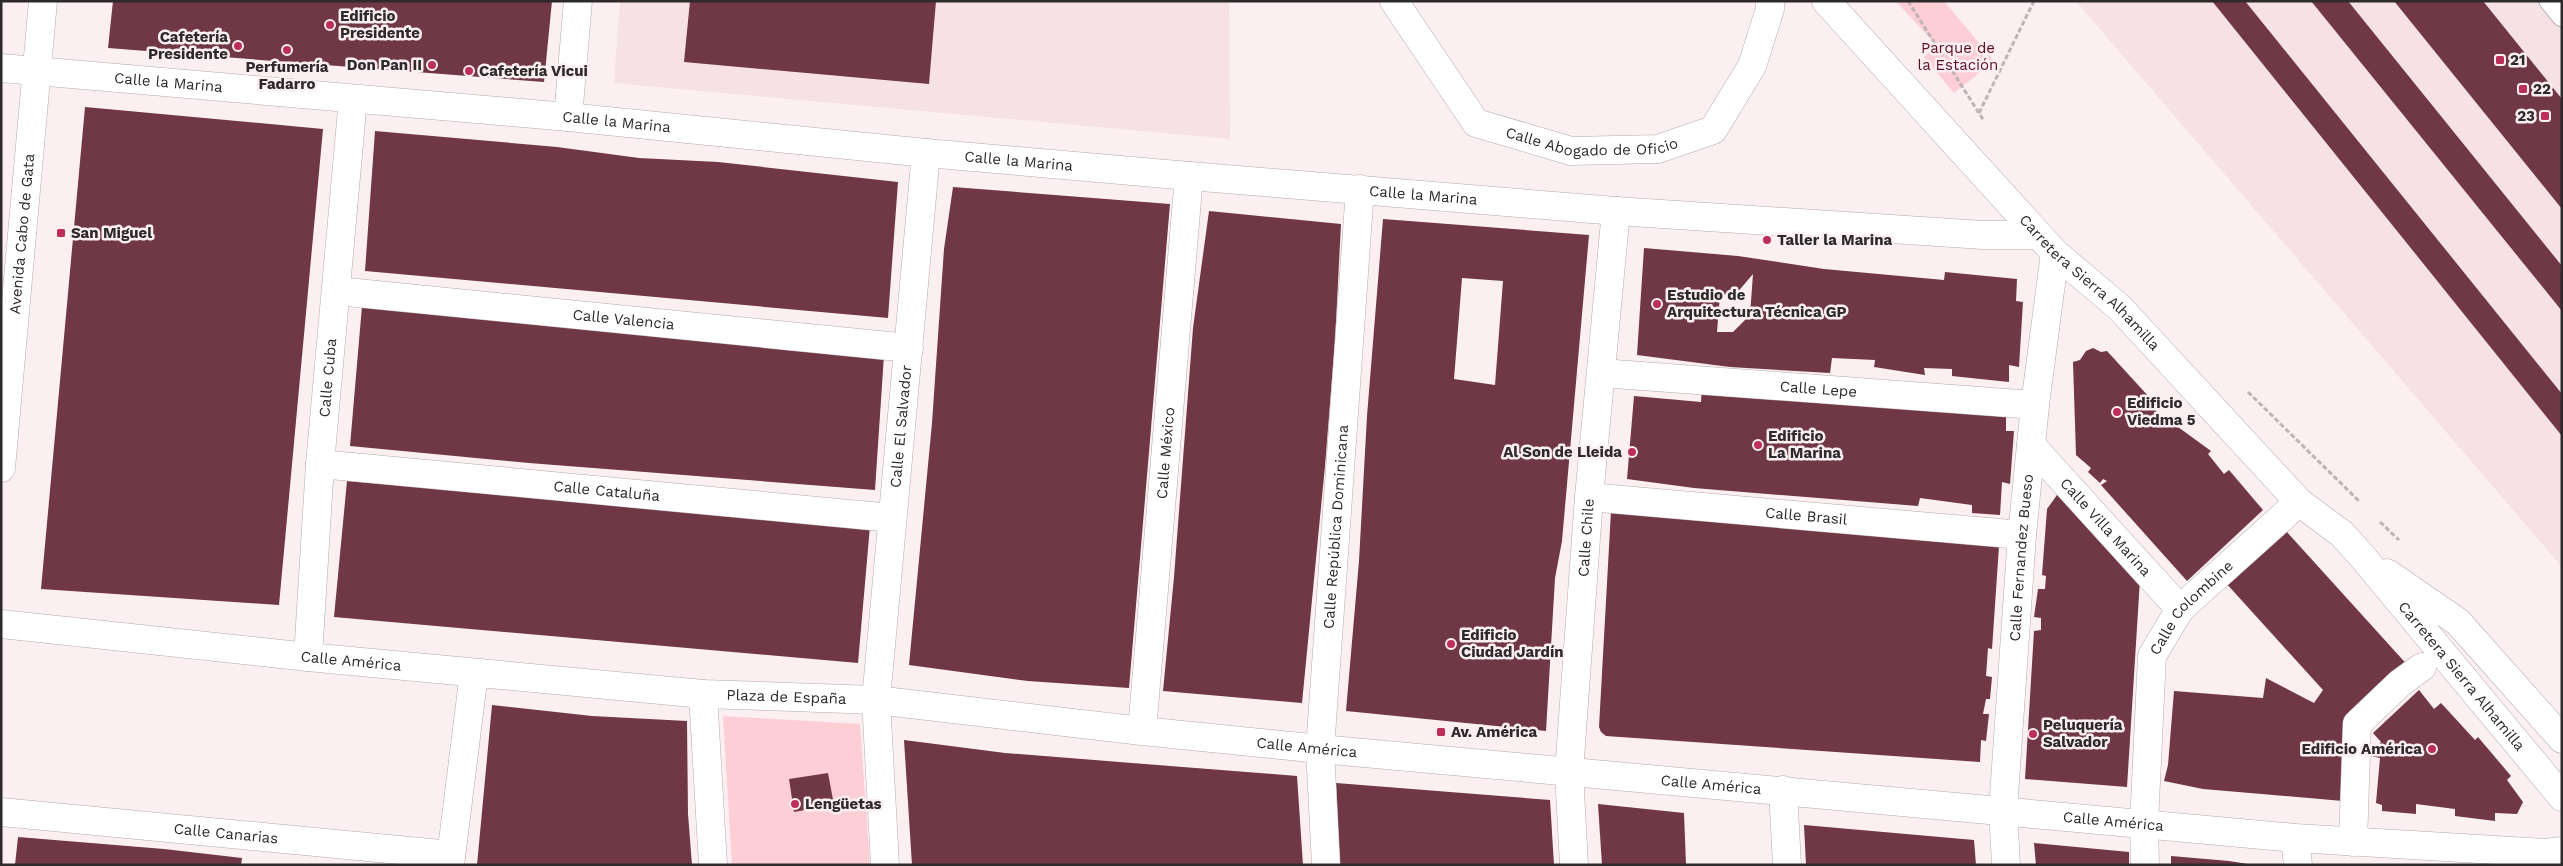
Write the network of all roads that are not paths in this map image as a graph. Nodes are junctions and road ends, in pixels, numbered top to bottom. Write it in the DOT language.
graph roads {
  1 [pos="43,1"];
  2 [pos="578,1"];
  3 [pos="1394,1"];
  4 [pos="1770,1"];
  5 [pos="1826,1"];
  6 [pos="2549,1"];
  7 [pos="2562,17"];
  8 [pos="1,68"];
  9 [pos="38,70"];
  10 [pos="353,99"];
  11 [pos="568,117"];
  12 [pos="926,153"];
  13 [pos="1189,176"];
  14 [pos="1360,189"];
  15 [pos="1616,211"];
  16 [pos="2047,244"];
  17 [pos="337,291"];
  18 [pos="909,348"];
  19 [pos="1602,373"];
  20 [pos="2035,405"];
  21 [pos="2031,445"];
  22 [pos="320,464"];
  23 [pos="1,468"];
  24 [pos="1590,497"];
  25 [pos="2299,502"];
  26 [pos="892,518"];
  27 [pos="2022,535"];
  28 [pos="2361,555"];
  29 [pos="2180,610"];
  30 [pos="1,624"];
  31 [pos="308,657"];
  32 [pos="2422,667"];
  33 [pos="474,673"];
  34 [pos="703,694"];
  35 [pos="876,700"];
  36 [pos="1142,731"];
  37 [pos="2562,740"];
  38 [pos="1320,749"];
  39 [pos="1569,772"];
  40 [pos="1782,790"];
  41 [pos="2562,797"];
  42 [pos="2003,810"];
  43 [pos="1,812"];
  44 [pos="2144,824"];
  45 [pos="2295,838"];
  46 [pos="2353,842"];
  47 [pos="2553,852"];
  48 [pos="2436,856"];
  49 [pos="450,860"];
  50 [pos="714,865"];
  51 [pos="884,865"];
  52 [pos="1326,865"];
  53 [pos="1574,865"];
  54 [pos="1787,865"];
  55 [pos="2006,865"];
  56 [pos="2145,865"];
  57 [pos="2298,865"];
  1 -- 9 [label="street, Avenida Cabo de Gata"];
  2 -- 11 [label="street"];
  3 -- 4 [label="street, Calle Abogado de Oficio"];
  5 -- 16 [label="street, Carretera Sierra Alhamilla"];
  6 -- 7 [label="lane"];
  8 -- 9 [label="street, Calle la Marina"];
  9 -- 10 [label="street, Calle la Marina"];
  9 -- 23 [label="street, Avenida Cabo de Gata"];
  10 -- 11 [label="street, Calle la Marina"];
  10 -- 17 [label="street, Calle Cuba"];
  11 -- 12 [label="street, Calle la Marina"];
  12 -- 13 [label="street, Calle la Marina"];
  12 -- 18 [label="street, Calle El Salvador"];
  13 -- 14 [label="street, Calle la Marina"];
  13 -- 36 [label="street, Calle México"];
  14 -- 15 [label="street, Calle la Marina"];
  14 -- 38 [label="street, Calle República Dominicana"];
  15 -- 16 [label="street, Calle la Marina"];
  15 -- 19 [label="street, Calle Chile"];
  16 -- 20 [label="street, Calle Fernandez Bueso"];
  16 -- 25 [label="street, Carretera Sierra Alhamilla"];
  17 -- 18 [label="street, Calle Valencia"];
  17 -- 22 [label="street, Calle Cuba"];
  18 -- 26 [label="street, Calle El Salvador"];
  19 -- 20 [label="street, Calle Lepe"];
  19 -- 24 [label="street, Calle Chile"];
  20 -- 21 [label="street, Calle Fernandez Bueso"];
  21 -- 27 [label="street, Calle Fernandez Bueso"];
  21 -- 29 [label="street, Calle Villa Marina"];
  22 -- 26 [label="street, Calle Cataluña"];
  22 -- 31 [label="street, Calle Cuba"];
  24 -- 27 [label="street, Calle Brasil"];
  24 -- 39 [label="street, Calle Chile"];
  25 -- 28 [label="street, Carretera Sierra Alhamilla"];
  25 -- 29 [label="street, Calle Colombine"];
  26 -- 35 [label="street, Calle El Salvador"];
  27 -- 42 [label="street, Calle Fernandez Bueso"];
  28 -- 37 [label="street, Carretera Sierra Alhamilla"];
  28 -- 41 [label="street, Carretera Sierra Alhamilla"];
  29 -- 44 [label="street, Calle Colombine"];
  30 -- 31 [label="street, Calle América"];
  31 -- 33 [label="street, Calle América"];
  32 -- 46 [label="street"];
  33 -- 34 [label="street, Calle América"];
  33 -- 49 [label="street"];
  34 -- 35 [label="street, Plaza de España"];
  34 -- 50 [label="street"];
  35 -- 36 [label="street, Calle América"];
  35 -- 51 [label="street"];
  36 -- 38 [label="street, Calle América"];
  38 -- 39 [label="street, Calle América"];
  38 -- 52 [label="street, Calle República Dominicana"];
  39 -- 40 [label="street, Calle América"];
  39 -- 53 [label="street, Calle Chile"];
  40 -- 42 [label="street, Calle América"];
  40 -- 54 [label="street"];
  42 -- 44 [label="street, Calle América"];
  42 -- 55 [label="street, Calle Fernandez Bueso"];
  43 -- 49 [label="street, Calle Canarias"];
  44 -- 45 [label="street, Calle América"];
  44 -- 56 [label="street, Calle Colombine"];
  45 -- 46 [label="street, Calle América"];
  45 -- 57 [label="street"];
  46 -- 48 [label="street, Calle América"];
  47 -- 48 [label="street, Calle América"];
}
